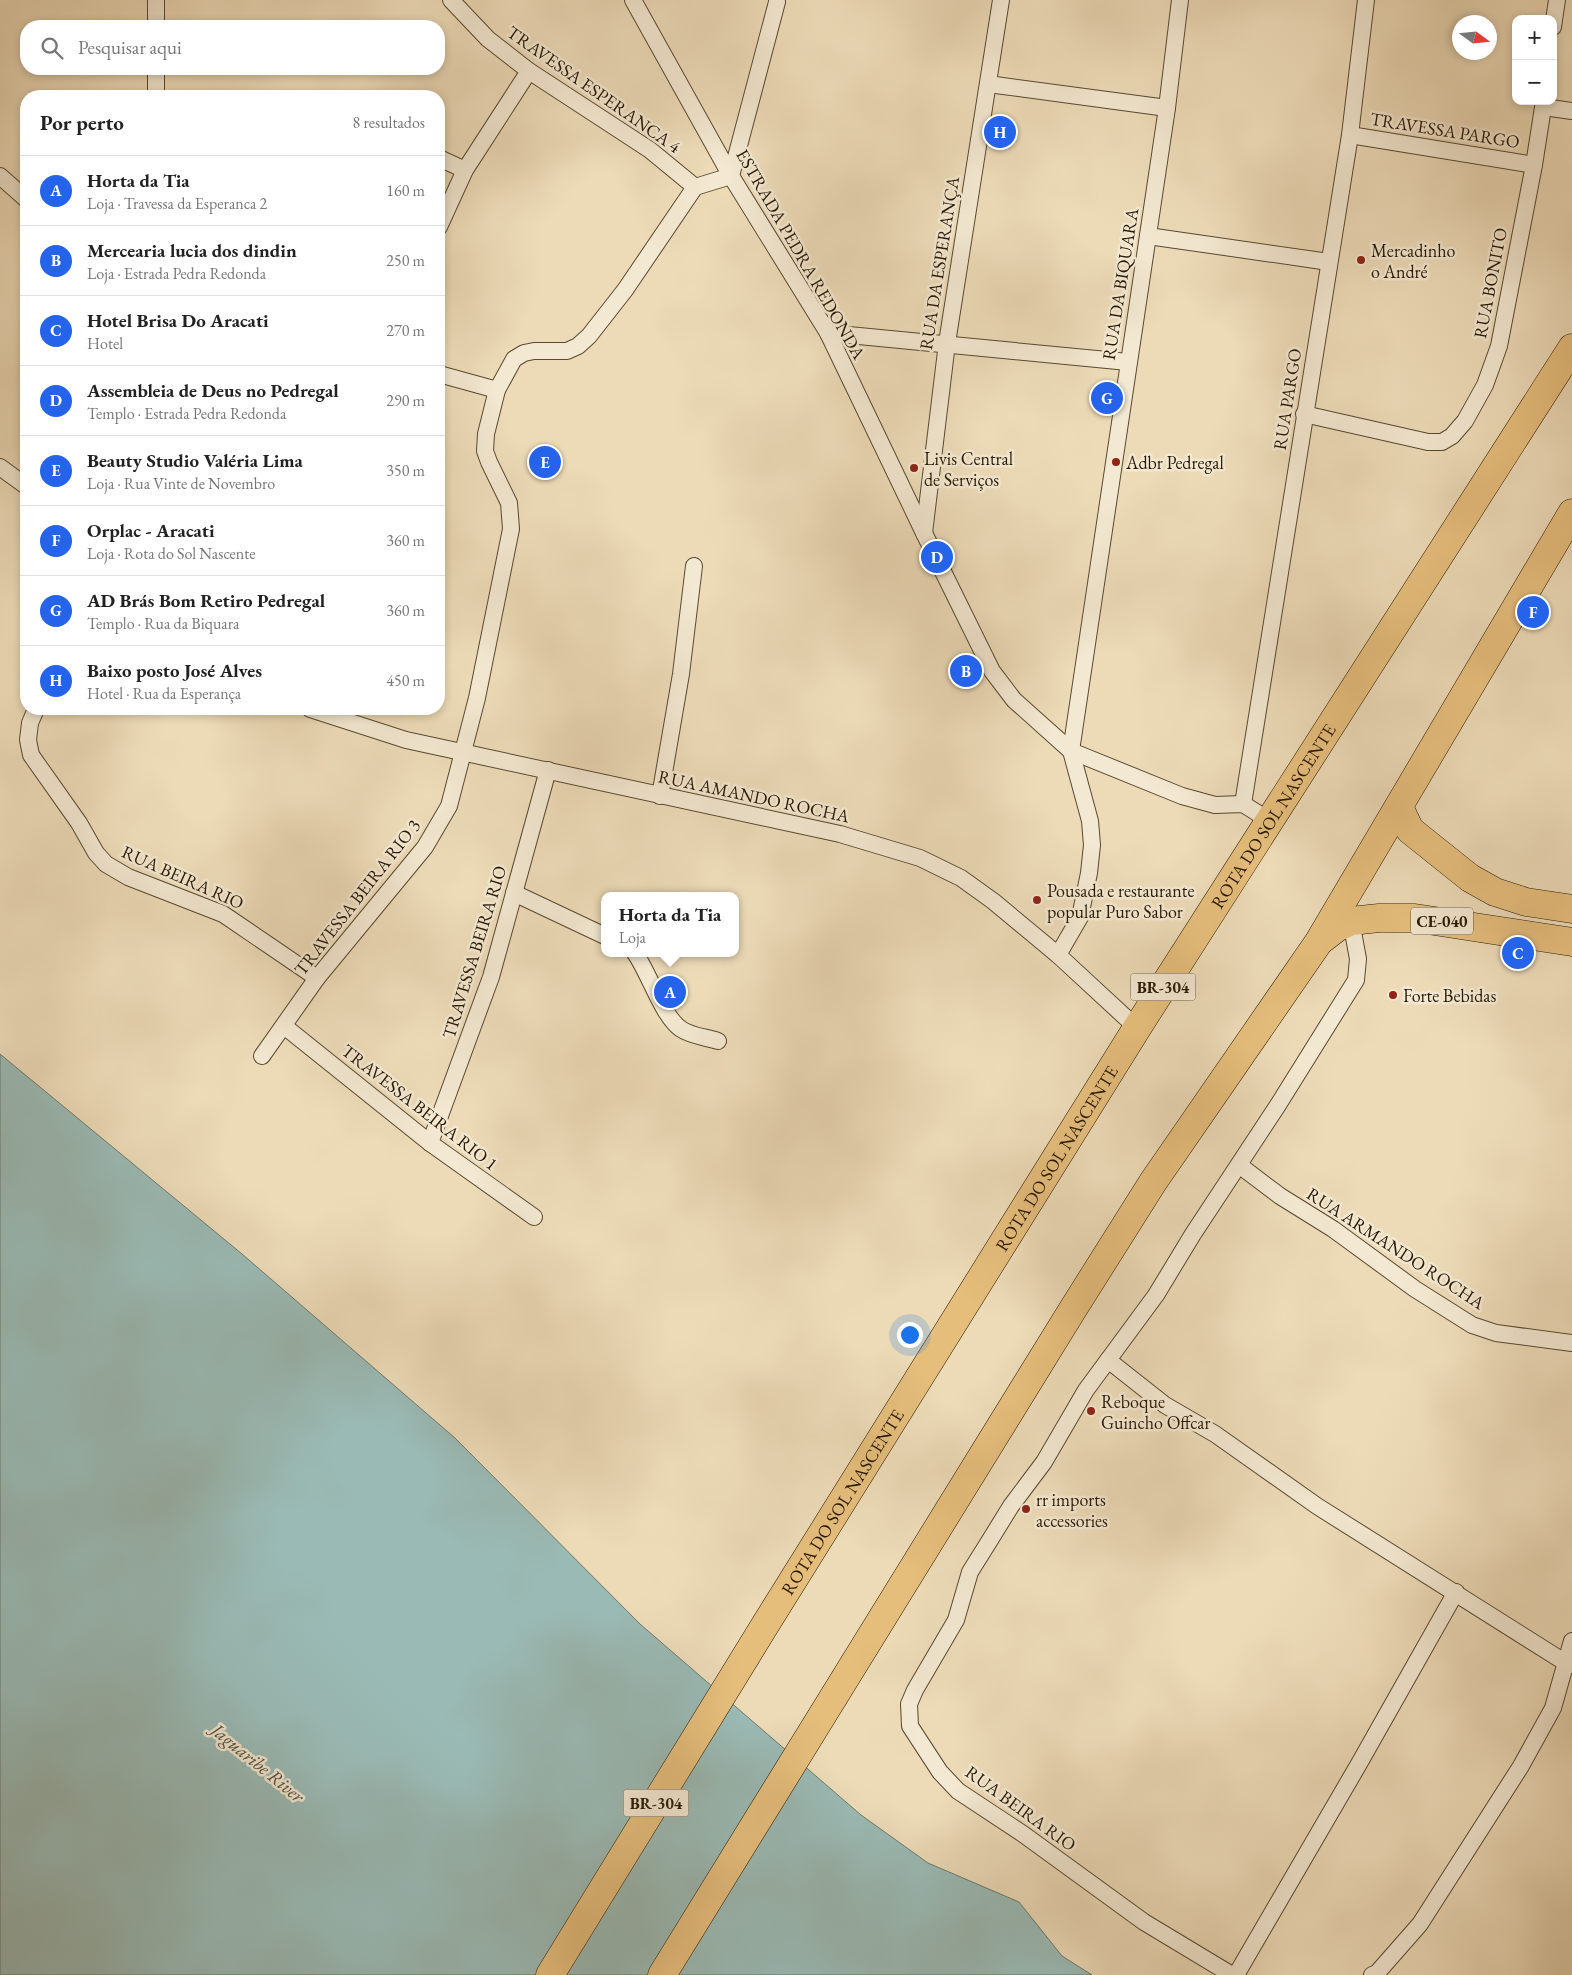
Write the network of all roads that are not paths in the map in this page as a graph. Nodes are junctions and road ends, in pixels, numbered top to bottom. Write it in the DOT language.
graph roads {
  1 [pos="156,0"];
  2 [pos="451,0"];
  3 [pos="633,0"];
  4 [pos="1001,0"];
  5 [pos="1180,0"];
  6 [pos="1366,0"];
  7 [pos="1557,0"];
  8 [pos="777,2"];
  9 [pos="1555,15"];
  10 [pos="156,20"];
  11 [pos="529,71"];
  12 [pos="156,75"];
  13 [pos="988,84"];
  14 [pos="156,90"];
  15 [pos="1544,105"];
  16 [pos="1548,105"];
  17 [pos="1167,108"];
  18 [pos="1572,111"];
  19 [pos="1350,135"];
  20 [pos="445,161"];
  21 [pos="1534,165"];
  22 [pos="465,170"];
  23 [pos="0,176"];
  24 [pos="731,176"];
  25 [pos="695,187"];
  26 [pos="20,194"];
  27 [pos="445,214"];
  28 [pos="1148,236"];
  29 [pos="1329,262"];
  30 [pos="828,333"];
  31 [pos="947,343"];
  32 [pos="1572,348"];
  33 [pos="1128,362"];
  34 [pos="445,376"];
  35 [pos="497,390"];
  36 [pos="1304,414"];
  37 [pos="0,467"];
  38 [pos="20,482"];
  39 [pos="1572,513"];
  40 [pos="924,533"];
  41 [pos="694,566"];
  42 [pos="33,715"];
  43 [pos="330,715"];
  44 [pos="1071,751"];
  45 [pos="462,752"];
  46 [pos="548,770"];
  47 [pos="660,796"];
  48 [pos="1243,804"];
  49 [pos="1399,808"];
  50 [pos="1270,821"];
  51 [pos="514,893"];
  52 [pos="1572,909"];
  53 [pos="1350,922"];
  54 [pos="601,934"];
  55 [pos="1572,942"];
  56 [pos="1318,943"];
  57 [pos="1058,955"];
  58 [pos="637,957"];
  59 [pos="317,978"];
  60 [pos="284,1026"];
  61 [pos="1137,1028"];
  62 [pos="718,1041"];
  63 [pos="262,1056"];
  64 [pos="430,1143"];
  65 [pos="1239,1165"];
  66 [pos="534,1217"];
  67 [pos="1572,1343"];
  68 [pos="1108,1360"];
  69 [pos="1456,1592"];
  70 [pos="1572,1641"];
  71 [pos="1569,1664"];
  72 [pos="1375,1974"];
  73 [pos="550,1975"];
  74 [pos="662,1975"];
  75 [pos="1232,1975"];
  76 [pos="1236,1975"];
  1 -- 10 [label="street"];
  2 -- 11 [label="street, TRAVESSA ESPERANCA 4"];
  3 -- 24 [label="street, ESTRADA PEDRA REDONDA"];
  4 -- 13 [label="street, RUA DA ESPERANÇA"];
  5 -- 17 [label="street, RUA DA BIQUARA"];
  6 -- 19 [label="street, RUA PARGO"];
  7 -- 9 [label="street"];
  8 -- 24 [label="street"];
  11 -- 22 [label="street"];
  11 -- 25 [label="street, TRAVESSA ESPERANCA 4"];
  12 -- 14 [label="street"];
  13 -- 17 [label="street"];
  13 -- 31 [label="street, RUA DA ESPERANÇA"];
  15 -- 21 [label="street, RUA BONITO"];
  16 -- 18 [label="street"];
  17 -- 28 [label="street, RUA DA BIQUARA"];
  19 -- 21 [label="street, TRAVESSA PARGO"];
  19 -- 29 [label="street, RUA PARGO"];
  20 -- 22 [label="street"];
  21 -- 36 [label="street, RUA BONITO"];
  22 -- 27 [label="street"];
  23 -- 26 [label="street"];
  24 -- 25 [label="street"];
  24 -- 30 [label="street, ESTRADA PEDRA REDONDA"];
  25 -- 35 [label="street, TRAVESSA BEIRA RIO 3"];
  28 -- 29 [label="street"];
  28 -- 33 [label="street, RUA DA BIQUARA"];
  29 -- 36 [label="street, RUA PARGO"];
  30 -- 31 [label="street"];
  30 -- 40 [label="street, ESTRADA PEDRA REDONDA"];
  31 -- 33 [label="street"];
  31 -- 40 [label="street, RUA DA ESPERANÇA"];
  32 -- 50 [label="highway, ROTA DO SOL NASCENTE / BR-304"];
  33 -- 44 [label="street, RUA DA BIQUARA"];
  34 -- 35 [label="street"];
  35 -- 45 [label="street, TRAVESSA BEIRA RIO 3"];
  36 -- 48 [label="street, RUA PARGO"];
  37 -- 38 [label="street"];
  39 -- 49 [label="highway"];
  40 -- 44 [label="street, ESTRADA PEDRA REDONDA"];
  41 -- 47 [label="street"];
  42 -- 59 [label="street, RUA BEIRA RIO"];
  43 -- 45 [label="street, RUA AMANDO ROCHA"];
  44 -- 48 [label="street"];
  44 -- 57 [label="street"];
  45 -- 46 [label="street, RUA AMANDO ROCHA"];
  45 -- 59 [label="street, TRAVESSA BEIRA RIO 3"];
  46 -- 47 [label="street, RUA AMANDO ROCHA"];
  46 -- 51 [label="street, TRAVESSA BEIRA RIO"];
  47 -- 57 [label="street, RUA AMANDO ROCHA"];
  48 -- 50 [label="street"];
  49 -- 52 [label="highway, CE-040"];
  49 -- 56 [label="highway"];
  50 -- 61 [label="highway, ROTA DO SOL NASCENTE / BR-304"];
  51 -- 54 [label="street"];
  51 -- 64 [label="street, TRAVESSA BEIRA RIO"];
  53 -- 55 [label="highway, CE-040"];
  53 -- 56 [label="highway, CE-040"];
  53 -- 65 [label="street, RUA BEIRA RIO"];
  56 -- 74 [label="highway"];
  57 -- 61 [label="street, RUA AMANDO ROCHA"];
  58 -- 62 [label="street"];
  59 -- 60 [label="street, TRAVESSA BEIRA RIO 3"];
  60 -- 63 [label="street, TRAVESSA BEIRA RIO 3"];
  60 -- 64 [label="street, TRAVESSA BEIRA RIO 1"];
  61 -- 73 [label="highway, ROTA DO SOL NASCENTE / BR-304"];
  64 -- 66 [label="street, TRAVESSA BEIRA RIO 1"];
  65 -- 67 [label="street, RUA ARMANDO ROCHA"];
  65 -- 68 [label="street, RUA BEIRA RIO"];
  68 -- 69 [label="street"];
  68 -- 75 [label="street, RUA BEIRA RIO"];
  69 -- 71 [label="street"];
  69 -- 76 [label="street"];
  70 -- 71 [label="street"];
  71 -- 72 [label="street"];
}
